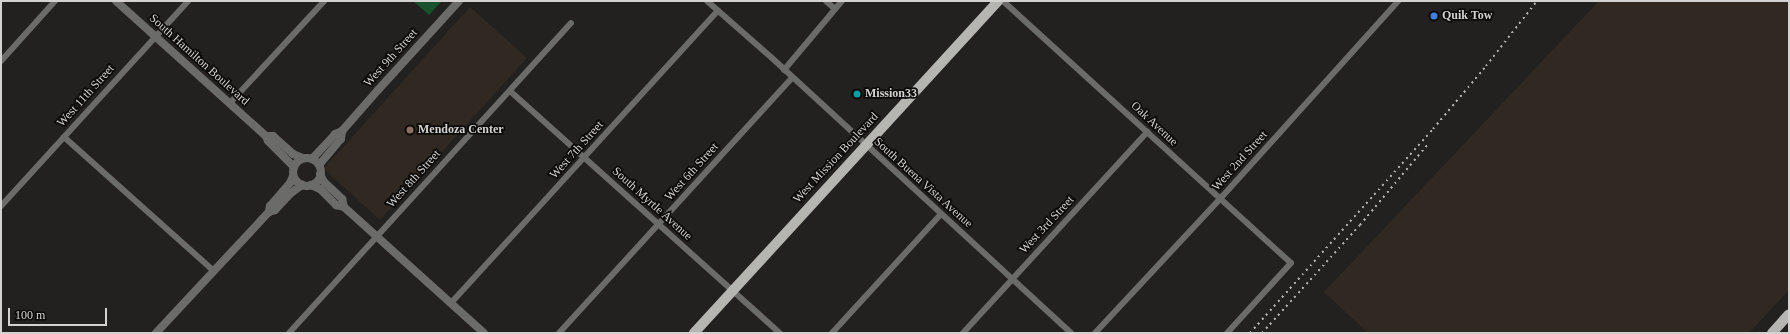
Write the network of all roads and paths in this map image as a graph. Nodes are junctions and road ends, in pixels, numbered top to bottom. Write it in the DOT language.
graph roads {
  1 [pos="55,1"];
  2 [pos="116,1"];
  3 [pos="188,1"];
  4 [pos="324,1"];
  5 [pos="459,1"];
  6 [pos="707,1"];
  7 [pos="826,1"];
  8 [pos="842,1"];
  9 [pos="998,1"];
  10 [pos="1003,1"];
  11 [pos="1398,1"];
  12 [pos="835,9"];
  13 [pos="718,11"];
  14 [pos="571,23"];
  15 [pos="156,37"];
  16 [pos="1,61"];
  17 [pos="784,70"];
  18 [pos="792,78"];
  19 [pos="510,90"];
  20 [pos="230,103"];
  21 [pos="342,131"];
  22 [pos="1147,132"];
  23 [pos="266,136"];
  24 [pos="64,137"];
  25 [pos="865,145"];
  26 [pos="303,158"];
  27 [pos="584,158"];
  28 [pos="312,159"];
  29 [pos="319,165"];
  30 [pos="294,167"];
  31 [pos="320,174"];
  32 [pos="293,176"];
  33 [pos="302,185"];
  34 [pos="311,185"];
  35 [pos="1220,199"];
  36 [pos="1,206"];
  37 [pos="344,207"];
  38 [pos="269,212"];
  39 [pos="941,214"];
  40 [pos="659,225"];
  41 [pos="376,236"];
  42 [pos="214,271"];
  43 [pos="1013,278"];
  44 [pos="732,291"];
  45 [pos="451,303"];
  46 [pos="1789,314"];
  47 [pos="156,333"];
  48 [pos="289,333"];
  49 [pos="484,333"];
  50 [pos="559,333"];
  51 [pos="694,333"];
  52 [pos="780,333"];
  53 [pos="832,333"];
  54 [pos="963,333"];
  55 [pos="1071,333"];
  56 [pos="1095,333"];
  57 [pos="1227,333"];
  58 [pos="1772,333"];
  1 -- 16 [label="street"];
  2 -- 15 [label="street, South Hamilton Boulevard"];
  3 -- 15 [label="street, West 11th Street"];
  4 -- 20 [label="street"];
  5 -- 21 [label="street, West 9th Street"];
  6 -- 13 [label="street, South Buena Vista Avenue"];
  7 -- 12 [label="street"];
  8 -- 12 [label="street"];
  9 -- 25 [label="main road, West Mission Boulevard"];
  10 -- 22 [label="street, Oak Avenue"];
  11 -- 35 [label="street, West 2nd Street"];
  12 -- 17 [label="street"];
  13 -- 17 [label="street, South Buena Vista Avenue"];
  13 -- 27 [label="street, West 7th Street"];
  14 -- 19 [label="street, West 8th Street"];
  15 -- 20 [label="street, South Hamilton Boulevard"];
  15 -- 24 [label="street, West 11th Street"];
  17 -- 18 [label="street, South Buena Vista Avenue"];
  18 -- 25 [label="street, South Buena Vista Avenue"];
  18 -- 40 [label="street, West 6th Street"];
  19 -- 27 [label="street, South Myrtle Avenue"];
  19 -- 41 [label="street, West 8th Street"];
  20 -- 23 [label="street, South Hamilton Boulevard"];
  21 -- 28 [label="street, West 9th Street"];
  21 -- 29 [label="street, West 9th Street"];
  22 -- 35 [label="street, Oak Avenue"];
  22 -- 43 [label="street, West 3rd Street"];
  23 -- 26 [label="street, South Hamilton Boulevard"];
  23 -- 30 [label="street, South Hamilton Boulevard"];
  24 -- 36 [label="street, West 11th Street"];
  24 -- 42 [label="street"];
  25 -- 39 [label="street, South Buena Vista Avenue"];
  25 -- 44 [label="main road, West Mission Boulevard"];
  26 -- 28 [label="street"];
  26 -- 30 [label="street"];
  27 -- 40 [label="street, South Myrtle Avenue"];
  27 -- 45 [label="street, West 7th Street"];
  28 -- 29 [label="street"];
  29 -- 31 [label="street"];
  30 -- 32 [label="street"];
  31 -- 34 [label="street"];
  31 -- 37 [label="street"];
  32 -- 33 [label="street"];
  32 -- 38 [label="street"];
  33 -- 34 [label="street"];
  33 -- 38 [label="street"];
  34 -- 37 [label="street"];
  35 -- 56 [label="street, West 2nd Street"];
  35 -- 57 [label="street, Oak Avenue"];
  37 -- 41 [label="street"];
  38 -- 42 [label="street"];
  39 -- 43 [label="street, South Buena Vista Avenue"];
  39 -- 53 [label="street"];
  40 -- 44 [label="street, South Myrtle Avenue"];
  40 -- 50 [label="street, West 6th Street"];
  41 -- 45 [label="street"];
  41 -- 48 [label="street, West 8th Street"];
  42 -- 47 [label="street"];
  43 -- 54 [label="street, West 3rd Street"];
  43 -- 55 [label="street, South Buena Vista Avenue"];
  44 -- 51 [label="main road, West Mission Boulevard"];
  44 -- 52 [label="street, South Myrtle Avenue"];
  45 -- 49 [label="street"];
  46 -- 58 [label="main road"];
}
